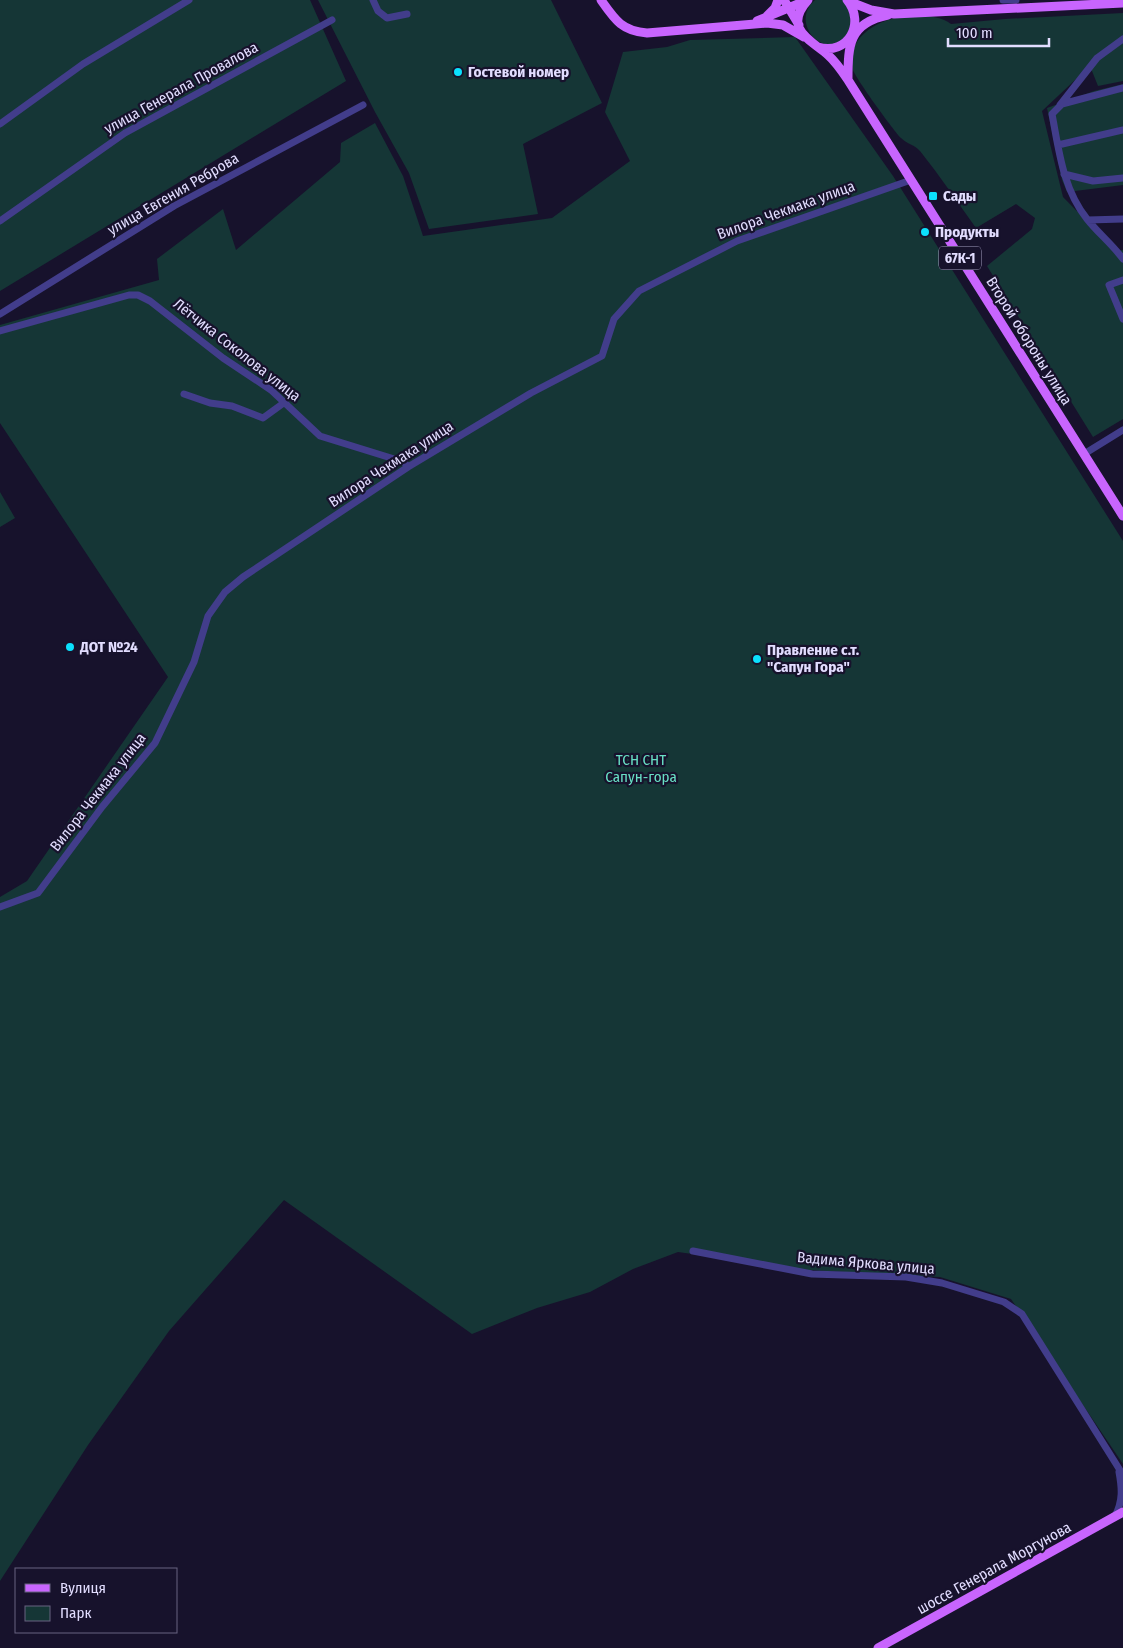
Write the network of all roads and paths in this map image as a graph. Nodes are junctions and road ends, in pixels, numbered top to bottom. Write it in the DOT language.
graph roads {
  1 [pos="189,0"];
  2 [pos="373,0"];
  3 [pos="601,0"];
  4 [pos="778,0"];
  5 [pos="784,0"];
  6 [pos="808,0"];
  7 [pos="848,0"];
  8 [pos="1003,0"];
  9 [pos="1016,0"];
  10 [pos="1123,4"];
  11 [pos="789,9"];
  12 [pos="1012,9"];
  13 [pos="407,14"];
  14 [pos="894,14"];
  15 [pos="764,18"];
  16 [pos="332,20"];
  17 [pos="753,23"];
  18 [pos="799,26"];
  19 [pos="852,34"];
  20 [pos="804,38"];
  21 [pos="1123,39"];
  22 [pos="817,47"];
  23 [pos="848,80"];
  24 [pos="1123,88"];
  25 [pos="363,105"];
  26 [pos="1057,109"];
  27 [pos="0,124"];
  28 [pos="1123,130"];
  29 [pos="1058,145"];
  30 [pos="1064,174"];
  31 [pos="1123,178"];
  32 [pos="911,180"];
  33 [pos="1088,220"];
  34 [pos="1123,220"];
  35 [pos="0,221"];
  36 [pos="1123,259"];
  37 [pos="1123,280"];
  38 [pos="0,314"];
  39 [pos="1123,319"];
  40 [pos="0,331"];
  41 [pos="184,394"];
  42 [pos="285,402"];
  43 [pos="1123,430"];
  44 [pos="1084,454"];
  45 [pos="408,467"];
  46 [pos="1123,516"];
  47 [pos="0,908"];
  48 [pos="693,1251"];
  49 [pos="1121,1472"];
  50 [pos="1123,1496"];
  51 [pos="1119,1514"];
  52 [pos="878,1648"];
  1 -- 27 [label="street"];
  2 -- 13 [label="street"];
  3 -- 17 [label="main road, 67К-1"];
  4 -- 15 [label="main road"];
  5 -- 11 [label="main road"];
  6 -- 11 [label="main road, 67К-1"];
  6 -- 18 [label="main road, 67К-1"];
  7 -- 14 [label="main road"];
  7 -- 19 [label="main road"];
  8 -- 9 [label="street"];
  9 -- 12 [label="street"];
  10 -- 12 [label="main road"];
  11 -- 15 [label="main road, 67К-1"];
  11 -- 18 [label="main road"];
  12 -- 14 [label="main road"];
  14 -- 19 [label="main road"];
  15 -- 17 [label="main road, 67К-1"];
  16 -- 35 [label="street, улица Генерала Провалова"];
  17 -- 20 [label="main road, 67К-1"];
  18 -- 20 [label="main road"];
  19 -- 22 [label="main road"];
  19 -- 23 [label="main road"];
  20 -- 22 [label="main road, 67К-1"];
  21 -- 26 [label="street"];
  22 -- 23 [label="main road, 67К-1"];
  23 -- 32 [label="main road, Второй обороны улица / 67К-1"];
  24 -- 26 [label="street"];
  25 -- 38 [label="street, улица Евгения Реброва"];
  26 -- 29 [label="street"];
  28 -- 29 [label="street"];
  29 -- 30 [label="street"];
  30 -- 31 [label="street"];
  30 -- 33 [label="street"];
  32 -- 44 [label="main road, Второй обороны улица / 67К-1"];
  32 -- 45 [label="street, Вилора Чекмака улица"];
  33 -- 34 [label="street"];
  33 -- 36 [label="street"];
  37 -- 39 [label="street"];
  40 -- 42 [label="street, Лётчика Соколова улица"];
  41 -- 42 [label="street"];
  42 -- 45 [label="street, Лётчика Соколова улица"];
  43 -- 44 [label="street"];
  44 -- 46 [label="main road, Второй обороны улица / 67К-1"];
  45 -- 47 [label="street, Вилора Чекмака улица"];
  48 -- 49 [label="street, Вадима Яркова улица"];
  49 -- 50 [label="street"];
  50 -- 51 [label="street"];
  51 -- 52 [label="main road, шоссе Генерала Моргунова"];
}
